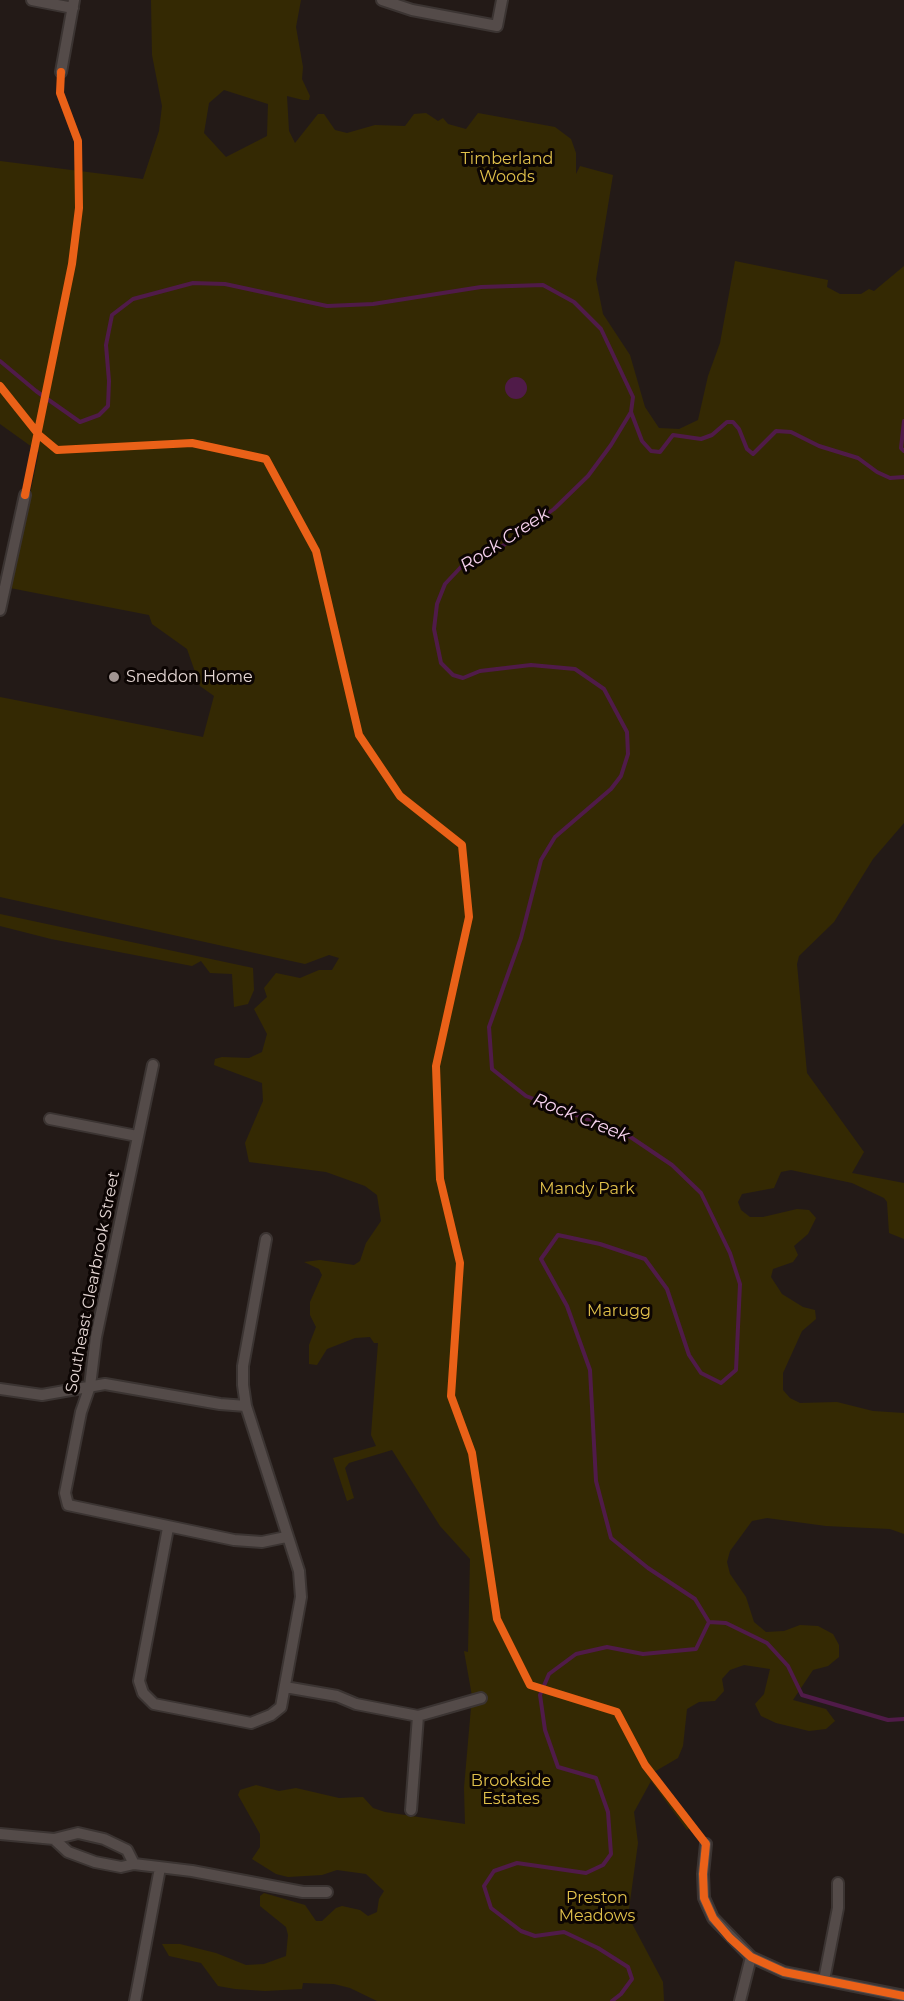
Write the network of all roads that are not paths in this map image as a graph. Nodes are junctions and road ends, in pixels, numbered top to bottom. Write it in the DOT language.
graph roads {
  1 [pos="32,0"];
  2 [pos="382,0"];
  3 [pos="502,0"];
  4 [pos="74,4"];
  5 [pos="61,72"];
  6 [pos="25,495"];
  7 [pos="0,610"];
  8 [pos="153,1065"];
  9 [pos="50,1119"];
  10 [pos="137,1136"];
  11 [pos="266,1239"];
  12 [pos="90,1386"];
  13 [pos="0,1389"];
  14 [pos="246,1406"];
  15 [pos="168,1528"];
  16 [pos="286,1537"];
  17 [pos="285,1687"];
  18 [pos="481,1698"];
  19 [pos="418,1716"];
  20 [pos="411,1810"];
  21 [pos="0,1834"];
  22 [pos="54,1839"];
  23 [pos="706,1844"];
  24 [pos="134,1864"];
  25 [pos="160,1868"];
  26 [pos="838,1883"];
  27 [pos="327,1892"];
  28 [pos="751,1957"];
  29 [pos="824,1980"];
  30 [pos="904,1996"];
  31 [pos="135,2001"];
  32 [pos="740,2001"];
  1 -- 4 [label="street"];
  2 -- 3 [label="street"];
  4 -- 5 [label="street"];
  6 -- 7 [label="street"];
  8 -- 10 [label="street, Southeast Clearbrook Street"];
  9 -- 10 [label="street"];
  10 -- 12 [label="street, Southeast Clearbrook Street"];
  11 -- 14 [label="street"];
  12 -- 13 [label="street"];
  12 -- 14 [label="street"];
  12 -- 15 [label="street, Southeast Clearbrook Street"];
  14 -- 16 [label="street"];
  15 -- 16 [label="street"];
  15 -- 17 [label="street"];
  16 -- 17 [label="street"];
  17 -- 19 [label="street"];
  18 -- 19 [label="street"];
  19 -- 20 [label="street"];
  21 -- 22 [label="street"];
  22 -- 24 [label="street"];
  22 -- 24 [label="street"];
  23 -- 28 [label="street"];
  24 -- 25 [label="street"];
  25 -- 27 [label="street"];
  25 -- 31 [label="street"];
  26 -- 29 [label="street"];
  28 -- 29 [label="street"];
  28 -- 32 [label="street"];
  29 -- 30 [label="street"];
}
